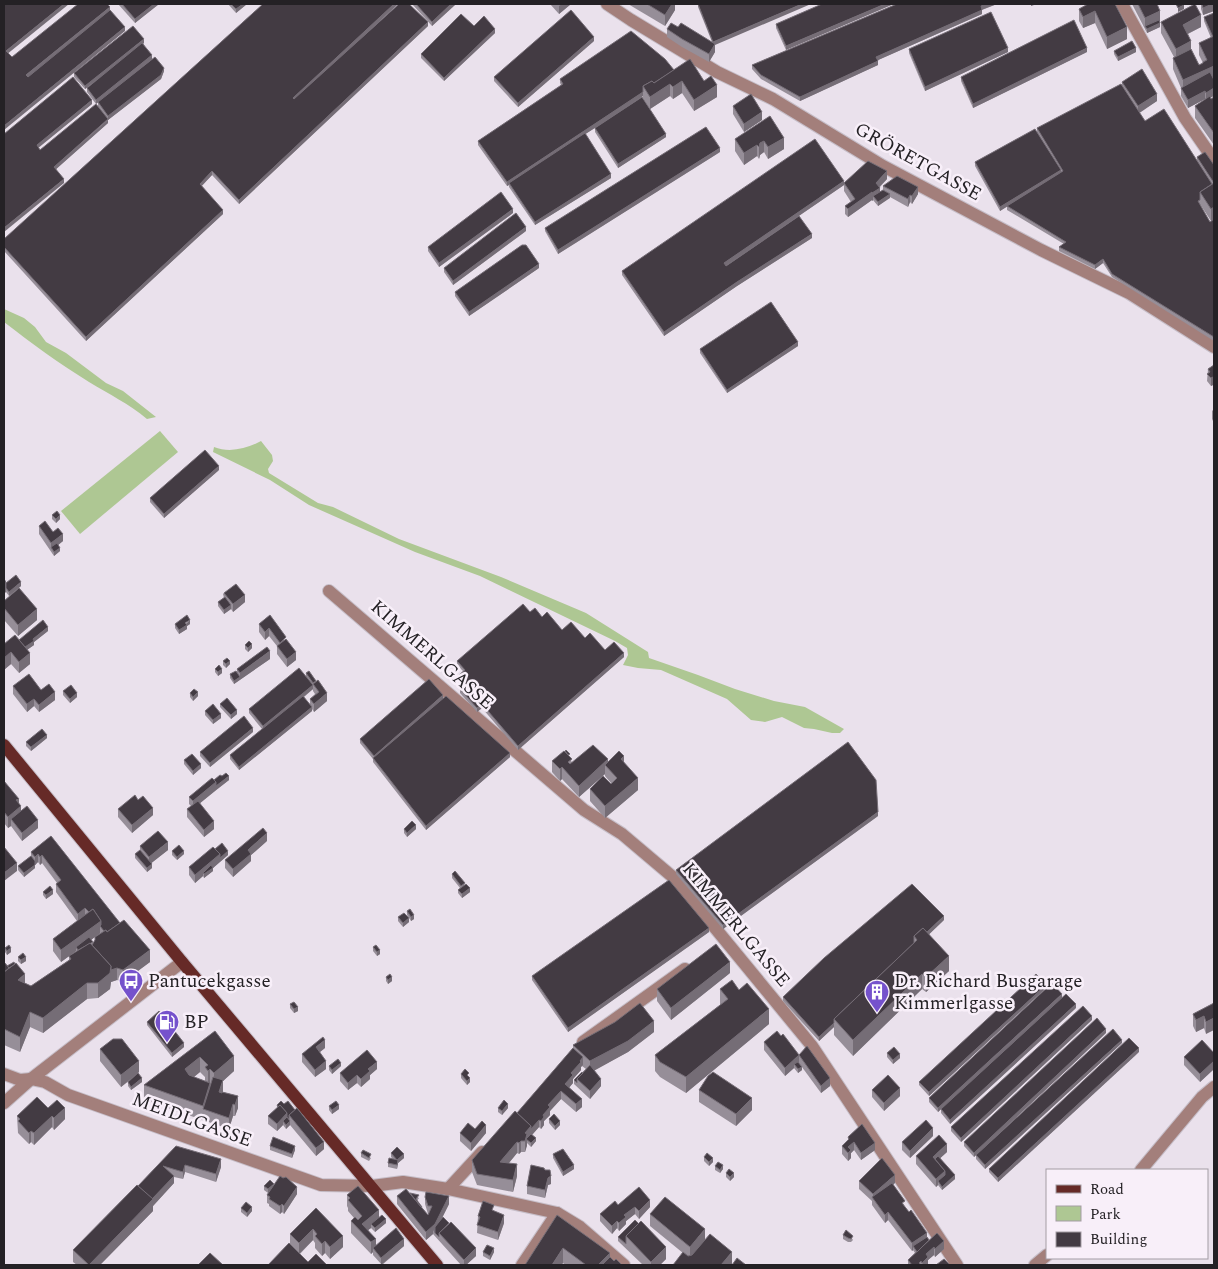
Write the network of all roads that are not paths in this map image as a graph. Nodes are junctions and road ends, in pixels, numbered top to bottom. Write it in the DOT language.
graph roads {
  1 [pos="608,4"];
  2 [pos="1122,4"];
  3 [pos="1214,160"];
  4 [pos="1214,347"];
  5 [pos="329,591"];
  6 [pos="4,745"];
  7 [pos="182,962"];
  8 [pos="694,962"];
  9 [pos="571,1052"];
  10 [pos="4,1074"];
  11 [pos="31,1079"];
  12 [pos="1214,1087"];
  13 [pos="4,1103"];
  14 [pos="491,1142"];
  15 [pos="1142,1169"];
  16 [pos="372,1186"];
  17 [pos="448,1189"];
  18 [pos="557,1213"];
  19 [pos="1046,1256"];
  20 [pos="437,1265"];
  21 [pos="522,1265"];
  22 [pos="624,1265"];
  23 [pos="957,1265"];
  24 [pos="1035,1265"];
  1 -- 4 [label="street, GRÖRETGASSE"];
  2 -- 3 [label="street"];
  5 -- 23 [label="street, KIMMERLGASSE"];
  6 -- 7 [label="main road"];
  7 -- 11 [label="street"];
  7 -- 16 [label="main road"];
  8 -- 9 [label="street"];
  10 -- 11 [label="street, MEIDLGASSE"];
  11 -- 13 [label="street"];
  11 -- 16 [label="street, MEIDLGASSE"];
  12 -- 15 [label="street"];
  14 -- 17 [label="street"];
  16 -- 17 [label="street, MEIDLGASSE"];
  16 -- 20 [label="main road"];
  17 -- 18 [label="street, MEIDLGASSE"];
  18 -- 21 [label="street"];
  18 -- 22 [label="street, MEIDLGASSE"];
  19 -- 24 [label="street"];
}
